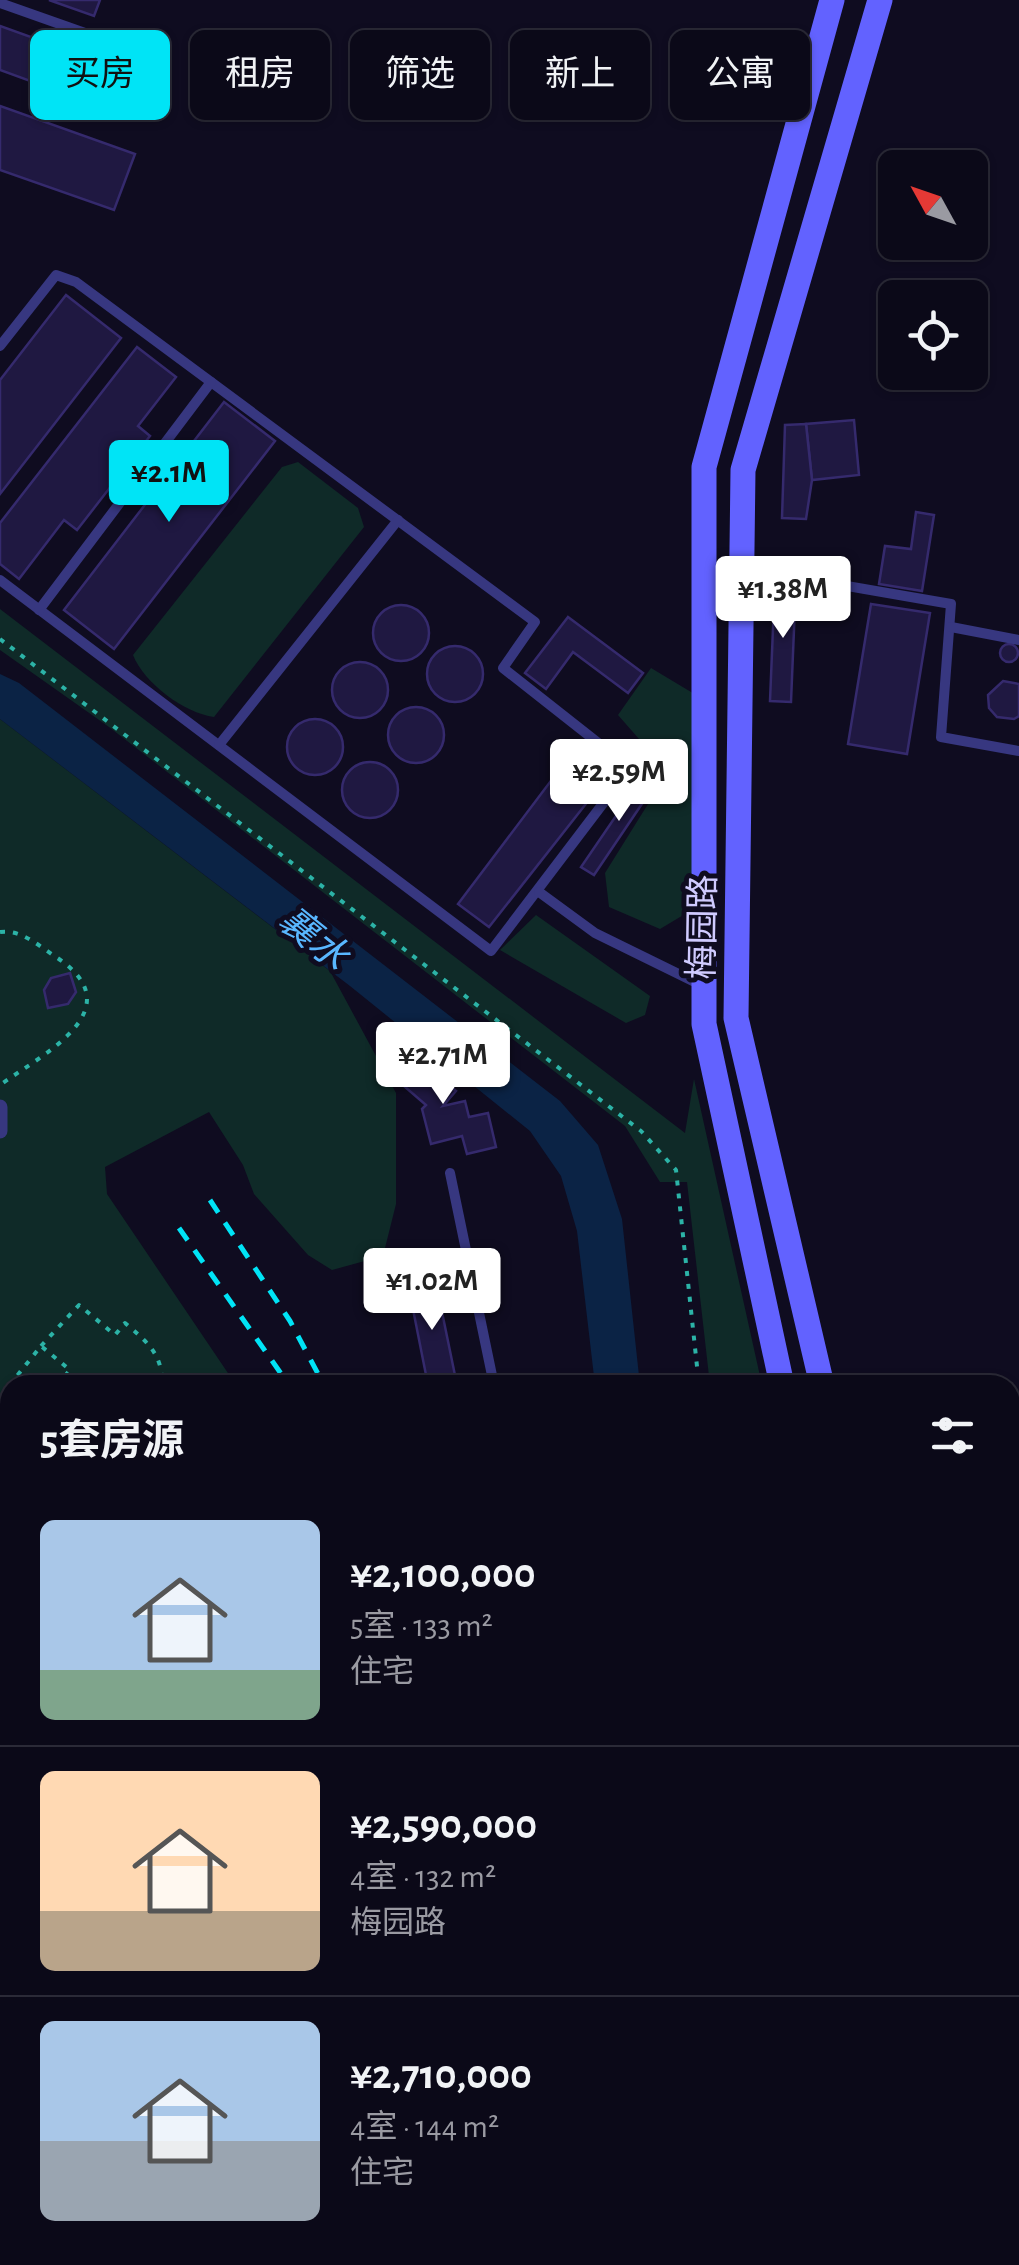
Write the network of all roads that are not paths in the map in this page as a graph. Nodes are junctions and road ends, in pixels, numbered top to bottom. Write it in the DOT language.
graph roads {
  1 [pos="832,0"];
  2 [pos="880,0"];
  3 [pos="0,3"];
  4 [pos="78,30"];
  5 [pos="0,346"];
  6 [pos="212,382"];
  7 [pos="398,520"];
  8 [pos="742,568"];
  9 [pos="0,580"];
  10 [pos="39,610"];
  11 [pos="951,627"];
  12 [pos="1019,640"];
  13 [pos="219,746"];
  14 [pos="1019,751"];
  15 [pos="539,892"];
  16 [pos="704,986"];
  17 [pos="0,1106"];
  18 [pos="0,1131"];
  19 [pos="450,1173"];
  20 [pos="492,1375"];
  21 [pos="780,1375"];
  22 [pos="820,1375"];
  1 -- 16 [label="main road, 梅园路"];
  2 -- 8 [label="main road, 梅园路"];
  3 -- 4 [label="lane"];
  5 -- 6 [label="lane"];
  6 -- 7 [label="lane"];
  6 -- 10 [label="lane"];
  7 -- 13 [label="lane"];
  7 -- 15 [label="lane"];
  8 -- 11 [label="lane"];
  8 -- 22 [label="main road, 梅园路"];
  9 -- 10 [label="lane"];
  10 -- 13 [label="lane"];
  11 -- 12 [label="lane"];
  11 -- 14 [label="lane"];
  13 -- 15 [label="lane"];
  15 -- 16 [label="lane"];
  16 -- 21 [label="main road, 梅园路"];
  17 -- 18 [label="street"];
  19 -- 20 [label="lane"];
}
